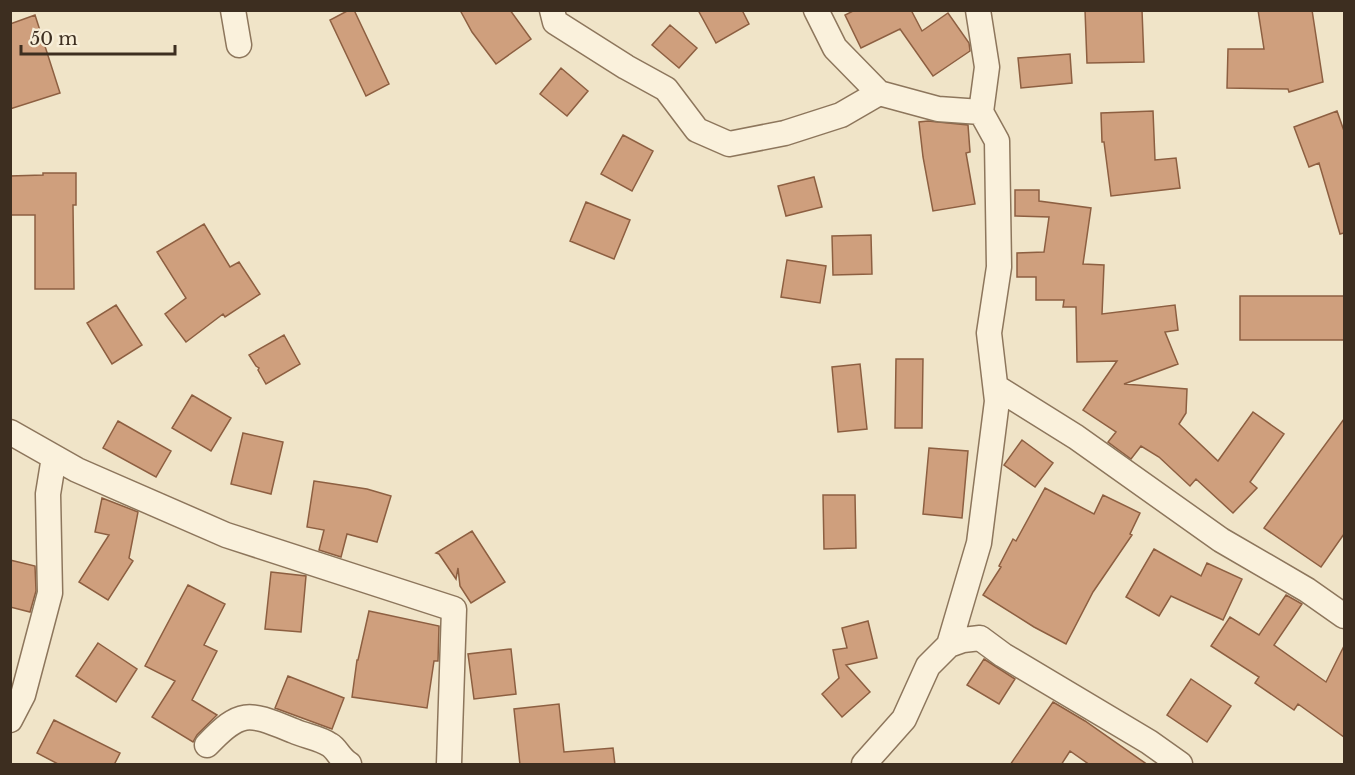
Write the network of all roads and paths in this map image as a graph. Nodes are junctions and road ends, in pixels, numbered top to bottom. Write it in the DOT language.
graph roads {
  1 [pos="233,10"];
  2 [pos="552,10"];
  3 [pos="816,10"];
  4 [pos="978,10"];
  5 [pos="239,45"];
  6 [pos="879,93"];
  7 [pos="981,112"];
  8 [pos="996,387"];
  9 [pos="10,432"];
  10 [pos="54,457"];
  11 [pos="1344,616"];
  12 [pos="949,645"];
  13 [pos="10,720"];
  14 [pos="207,745"];
  15 [pos="349,765"];
  16 [pos="449,765"];
  17 [pos="864,765"];
  18 [pos="1180,765"];
  1 -- 5 [label="street"];
  2 -- 6 [label="street"];
  3 -- 6 [label="street"];
  4 -- 7 [label="street"];
  6 -- 7 [label="street"];
  7 -- 8 [label="street"];
  8 -- 11 [label="street"];
  8 -- 12 [label="street"];
  9 -- 10 [label="street"];
  10 -- 13 [label="street"];
  10 -- 16 [label="street"];
  12 -- 17 [label="street"];
  12 -- 18 [label="street"];
  14 -- 15 [label="street"];
}
